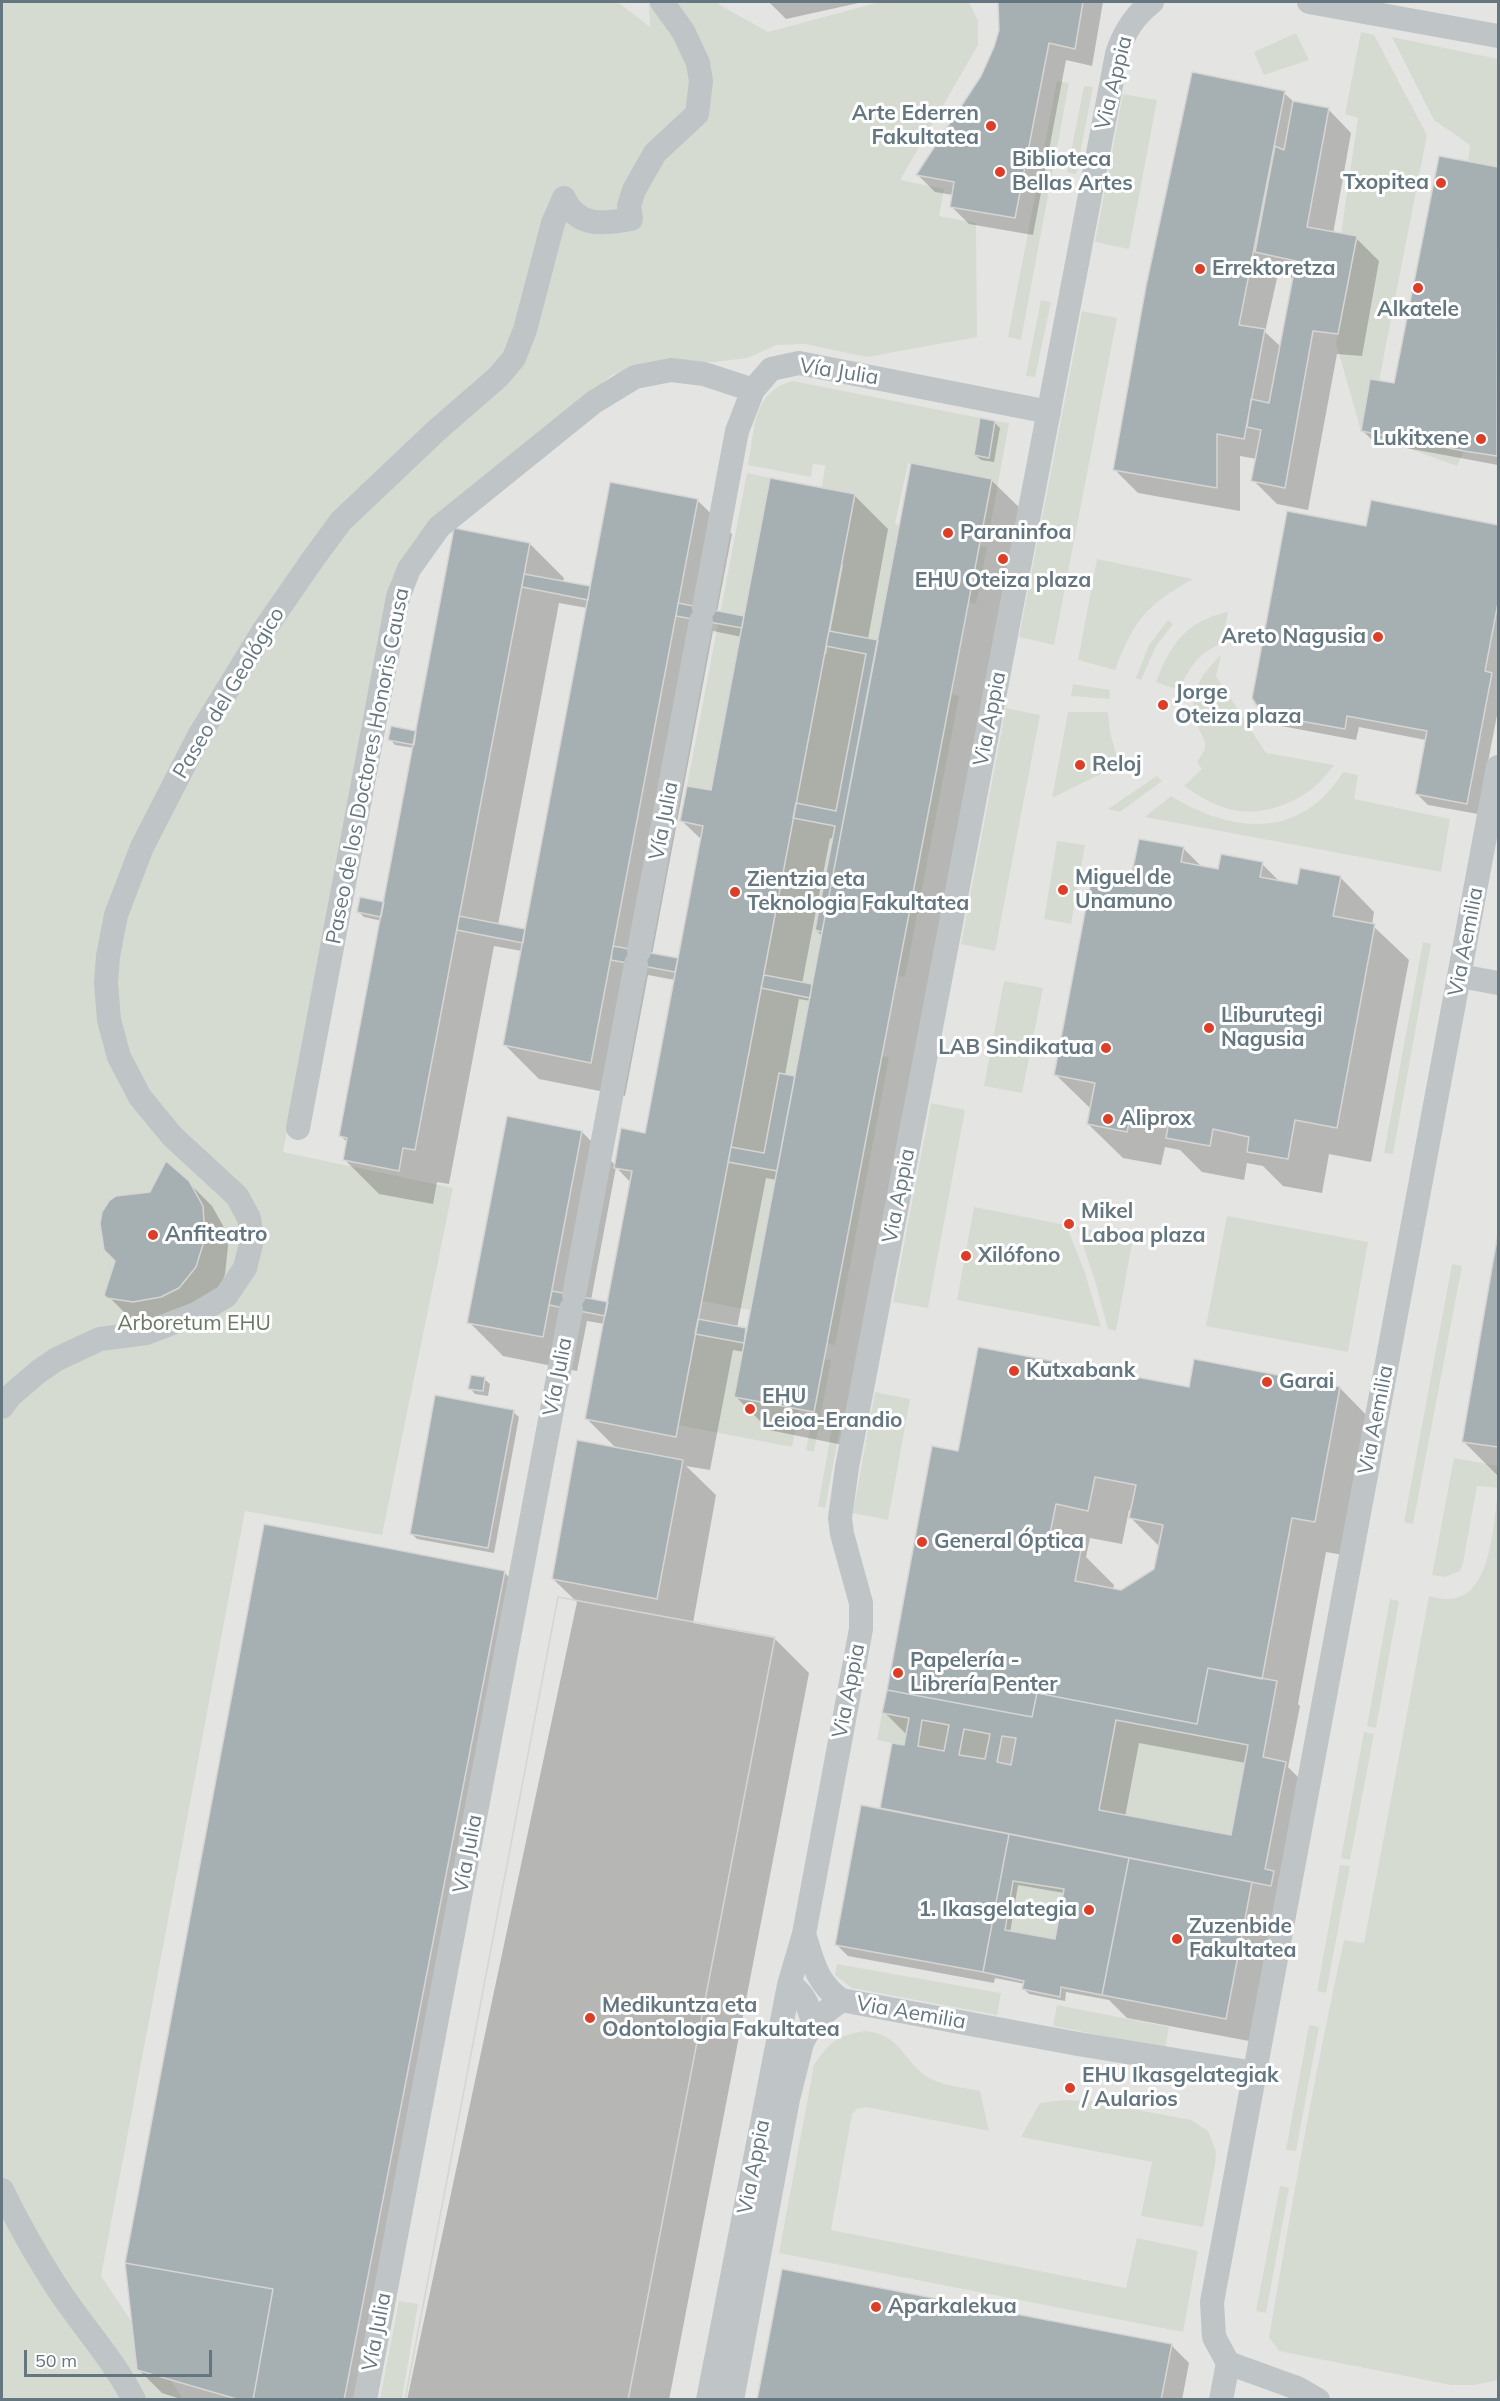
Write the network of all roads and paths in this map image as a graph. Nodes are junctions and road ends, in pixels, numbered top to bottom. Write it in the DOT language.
graph roads {
  1 [pos="662,2"];
  2 [pos="1152,2"];
  3 [pos="1309,2"];
  4 [pos="1136,12"];
  5 [pos="1498,36"];
  6 [pos="753,390"];
  7 [pos="1049,412"];
  8 [pos="1498,767"];
  9 [pos="1460,976"];
  10 [pos="1498,983"];
  11 [pos="298,1128"];
  12 [pos="2,1407"];
  13 [pos="804,1934"];
  14 [pos="789,1985"];
  15 [pos="841,2000"];
  16 [pos="813,2022"];
  17 [pos="1255,2073"];
  18 [pos="2,2190"];
  19 [pos="1228,2363"];
  20 [pos="134,2400"];
  21 [pos="365,2400"];
  22 [pos="708,2400"];
  23 [pos="732,2400"];
  24 [pos="1221,2400"];
  25 [pos="1318,2400"];
  1 -- 12 [label="street, Paseo del Geológico"];
  2 -- 4 [label="street, Via Appia"];
  3 -- 5 [label="street"];
  4 -- 7 [label="street, Via Appia"];
  6 -- 7 [label="street, Vía Julia"];
  6 -- 11 [label="street, Paseo de los Doctores Honoris Causa"];
  6 -- 21 [label="street, Vía Julia"];
  7 -- 13 [label="street, Via Appia"];
  8 -- 9 [label="street, Via Aemilia"];
  9 -- 10 [label="street"];
  9 -- 17 [label="street, Via Aemilia"];
  13 -- 14 [label="street, Via Appia"];
  13 -- 15 [label="street"];
  14 -- 16 [label="street"];
  14 -- 22 [label="street, Via Appia"];
  15 -- 16 [label="street, Via Aemilia"];
  15 -- 17 [label="street, Via Aemilia"];
  16 -- 23 [label="street, Via Aemilia"];
  17 -- 19 [label="street, Via Aemilia"];
  18 -- 20 [label="street"];
  19 -- 24 [label="street"];
  19 -- 25 [label="street"];
}
